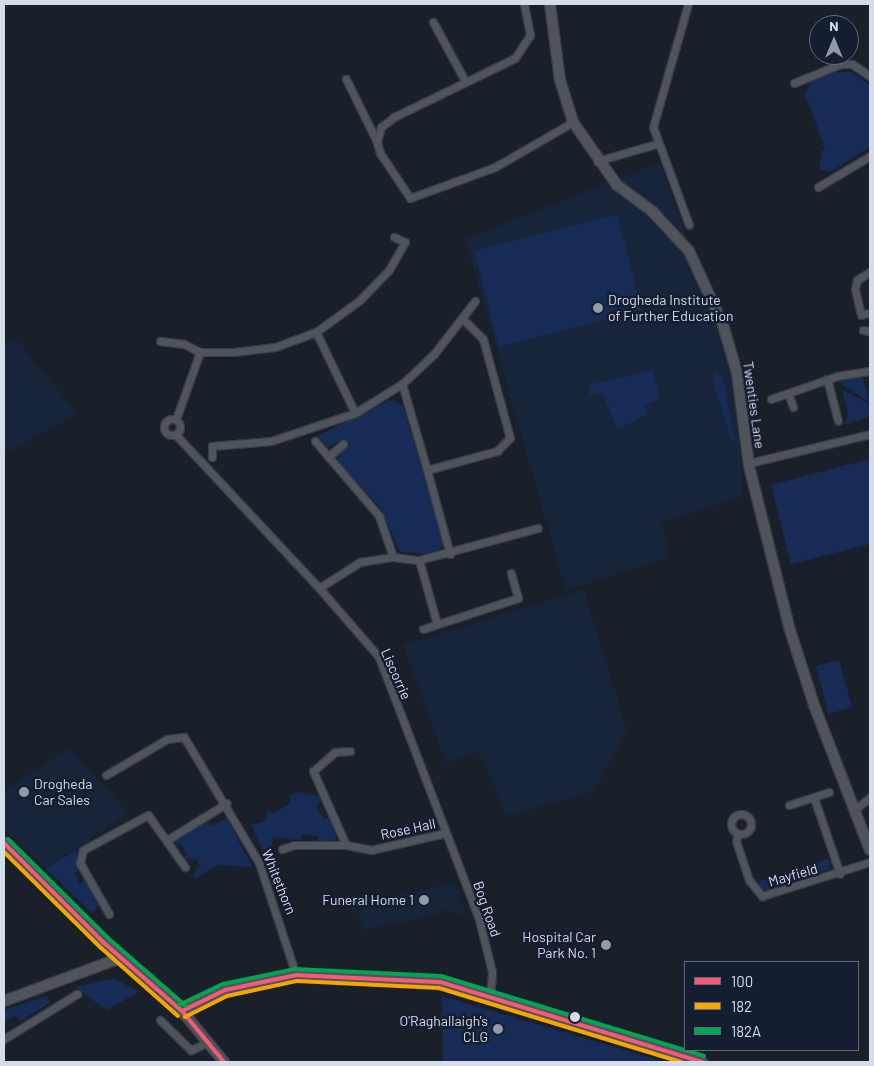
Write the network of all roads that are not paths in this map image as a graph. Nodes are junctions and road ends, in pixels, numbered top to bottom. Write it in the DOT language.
graph roads {
  1 [pos="524,4"];
  2 [pos="550,4"];
  3 [pos="688,4"];
  4 [pos="433,22"];
  5 [pos="870,64"];
  6 [pos="868,74"];
  7 [pos="346,79"];
  8 [pos="465,80"];
  9 [pos="794,83"];
  10 [pos="572,122"];
  11 [pos="377,142"];
  12 [pos="656,144"];
  13 [pos="870,156"];
  14 [pos="597,161"];
  15 [pos="818,187"];
  16 [pos="689,225"];
  17 [pos="394,237"];
  18 [pos="870,272"];
  19 [pos="475,301"];
  20 [pos="868,313"];
  21 [pos="464,320"];
  22 [pos="316,332"];
  23 [pos="160,341"];
  24 [pos="200,352"];
  25 [pos="870,371"];
  26 [pos="827,379"];
  27 [pos="402,384"];
  28 [pos="788,393"];
  29 [pos="771,400"];
  30 [pos="793,407"];
  31 [pos="355,413"];
  32 [pos="176,419"];
  33 [pos="838,421"];
  34 [pos="175,434"];
  35 [pos="870,434"];
  36 [pos="315,441"];
  37 [pos="343,444"];
  38 [pos="212,457"];
  39 [pos="328,457"];
  40 [pos="749,463"];
  41 [pos="427,470"];
  42 [pos="538,528"];
  43 [pos="450,554"];
  44 [pos="393,557"];
  45 [pos="419,560"];
  46 [pos="510,573"];
  47 [pos="319,588"];
  48 [pos="437,624"];
  49 [pos="423,628"];
  50 [pos="350,751"];
  51 [pos="106,775"];
  52 [pos="829,792"];
  53 [pos="870,797"];
  54 [pos="814,798"];
  55 [pos="227,803"];
  56 [pos="789,805"];
  57 [pos="854,811"];
  58 [pos="445,833"];
  59 [pos="738,834"];
  60 [pos="167,840"];
  61 [pos="4,843"];
  62 [pos="346,845"];
  63 [pos="282,849"];
  64 [pos="870,850"];
  65 [pos="870,862"];
  66 [pos="185,867"];
  67 [pos="840,874"];
  68 [pos="108,914"];
  69 [pos="120,958"];
  70 [pos="296,975"];
  71 [pos="77,994"];
  72 [pos="490,996"];
  73 [pos="4,1001"];
  74 [pos="182,1011"];
  75 [pos="160,1020"];
  76 [pos="4,1039"];
  77 [pos="208,1042"];
  78 [pos="224,1062"];
  79 [pos="702,1062"];
  1 -- 8 [label="street"];
  2 -- 10 [label="street, Twenties Lane"];
  3 -- 12 [label="street"];
  4 -- 8 [label="street"];
  5 -- 6 [label="street"];
  6 -- 9 [label="street"];
  7 -- 11 [label="street"];
  8 -- 11 [label="street"];
  10 -- 11 [label="street"];
  10 -- 14 [label="street, Twenties Lane"];
  12 -- 14 [label="street"];
  12 -- 16 [label="street"];
  13 -- 15 [label="street"];
  14 -- 40 [label="street, Twenties Lane"];
  17 -- 22 [label="street"];
  18 -- 20 [label="street"];
  19 -- 21 [label="street"];
  21 -- 27 [label="street"];
  21 -- 41 [label="street"];
  22 -- 24 [label="street"];
  22 -- 31 [label="street"];
  23 -- 24 [label="street"];
  24 -- 32 [label="street"];
  25 -- 26 [label="street"];
  26 -- 28 [label="street"];
  26 -- 33 [label="street"];
  27 -- 31 [label="street"];
  27 -- 41 [label="street"];
  28 -- 29 [label="street"];
  28 -- 30 [label="street"];
  31 -- 38 [label="street"];
  32 -- 34 [label="street"];
  32 -- 34 [label="street"];
  34 -- 47 [label="street, Liscorrie"];
  35 -- 40 [label="street"];
  36 -- 39 [label="street"];
  37 -- 39 [label="street"];
  39 -- 44 [label="street"];
  40 -- 57 [label="street, Twenties Lane"];
  41 -- 43 [label="street"];
  42 -- 43 [label="street"];
  43 -- 45 [label="street"];
  44 -- 45 [label="street"];
  44 -- 47 [label="street"];
  45 -- 48 [label="street"];
  46 -- 48 [label="street"];
  47 -- 58 [label="street, Liscorrie"];
  48 -- 49 [label="street"];
  50 -- 62 [label="street"];
  51 -- 55 [label="street, Whitethorn"];
  52 -- 54 [label="street"];
  53 -- 57 [label="street"];
  54 -- 56 [label="street"];
  54 -- 67 [label="street, Mayfield"];
  55 -- 60 [label="street"];
  55 -- 70 [label="street, Whitethorn"];
  57 -- 64 [label="street, Twenties Lane"];
  58 -- 62 [label="street, Rose Hall"];
  58 -- 72 [label="street, Bog Road"];
  59 -- 67 [label="street, Mayfield"];
  60 -- 66 [label="street"];
  60 -- 68 [label="street"];
  61 -- 69 [label="street"];
  62 -- 63 [label="street, Rose Hall"];
  65 -- 67 [label="street, Mayfield"];
  69 -- 73 [label="street"];
  69 -- 74 [label="street"];
  70 -- 72 [label="street"];
  70 -- 74 [label="street"];
  71 -- 76 [label="street"];
  72 -- 79 [label="street"];
  74 -- 77 [label="street"];
  75 -- 77 [label="street"];
  77 -- 78 [label="street"];
}
